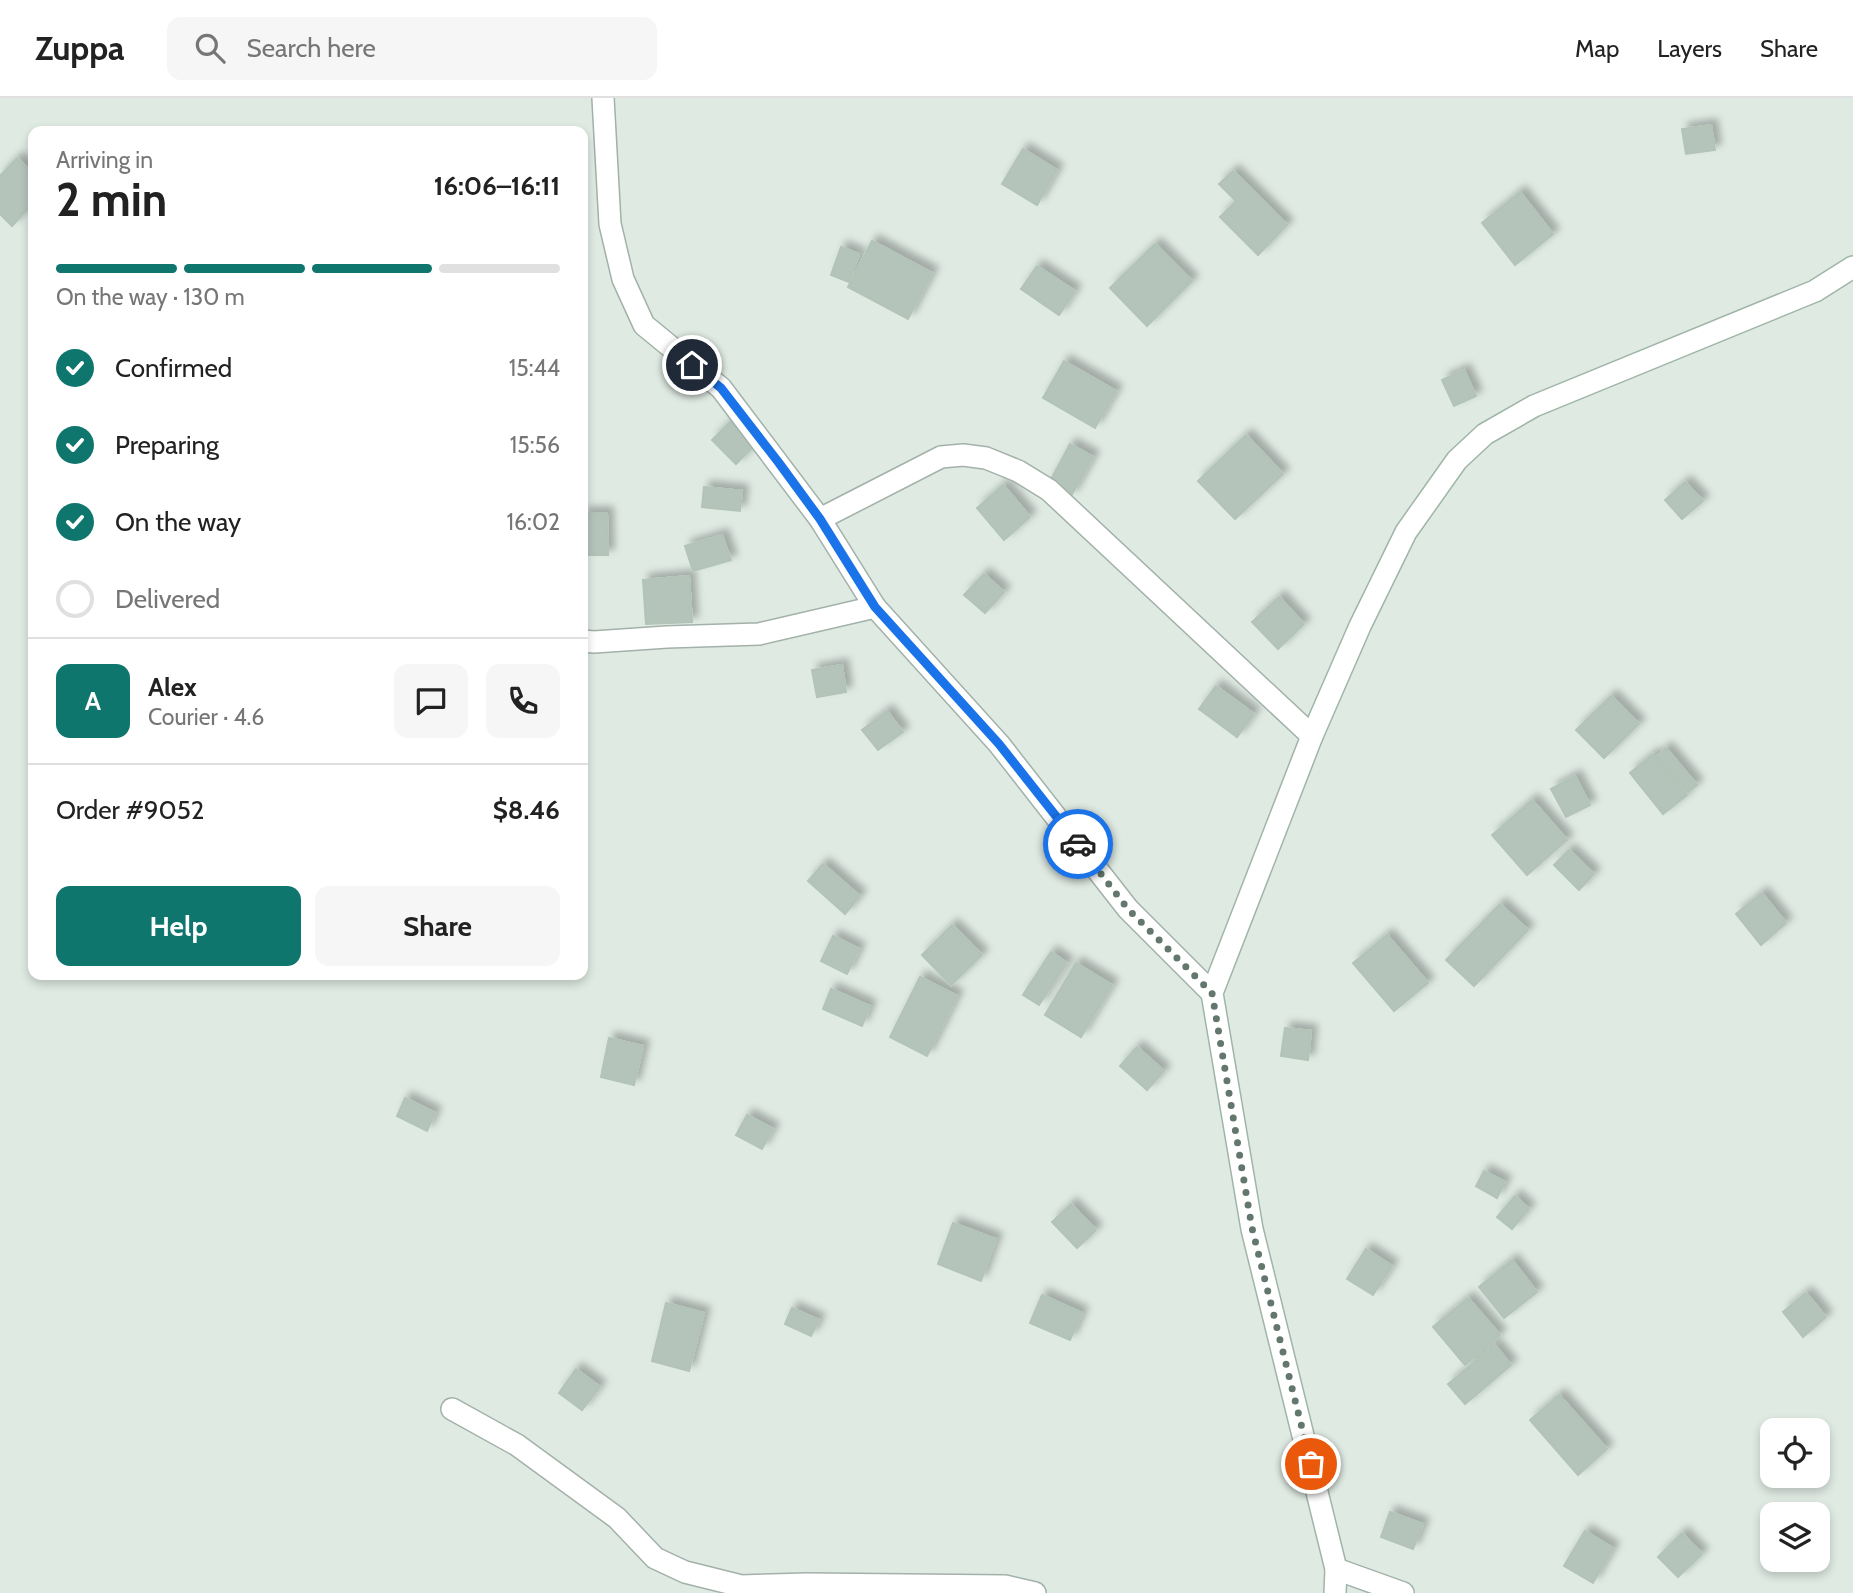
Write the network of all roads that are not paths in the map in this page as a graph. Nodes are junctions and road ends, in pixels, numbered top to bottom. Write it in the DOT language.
graph roads {
  1 [pos="603,98"];
  2 [pos="1853,267"];
  3 [pos="820,519"];
  4 [pos="875,607"];
  5 [pos="588,641"];
  6 [pos="1312,736"];
  7 [pos="1212,993"];
  8 [pos="452,1409"];
  9 [pos="1336,1569"];
  10 [pos="1035,1593"];
  11 [pos="1335,1593"];
  12 [pos="1403,1593"];
  1 -- 3 [label="street"];
  2 -- 6 [label="street"];
  3 -- 4 [label="street"];
  3 -- 6 [label="street"];
  4 -- 5 [label="street"];
  4 -- 7 [label="street"];
  6 -- 7 [label="street"];
  7 -- 9 [label="street"];
  8 -- 10 [label="street"];
  9 -- 11 [label="street"];
  9 -- 12 [label="street"];
}
